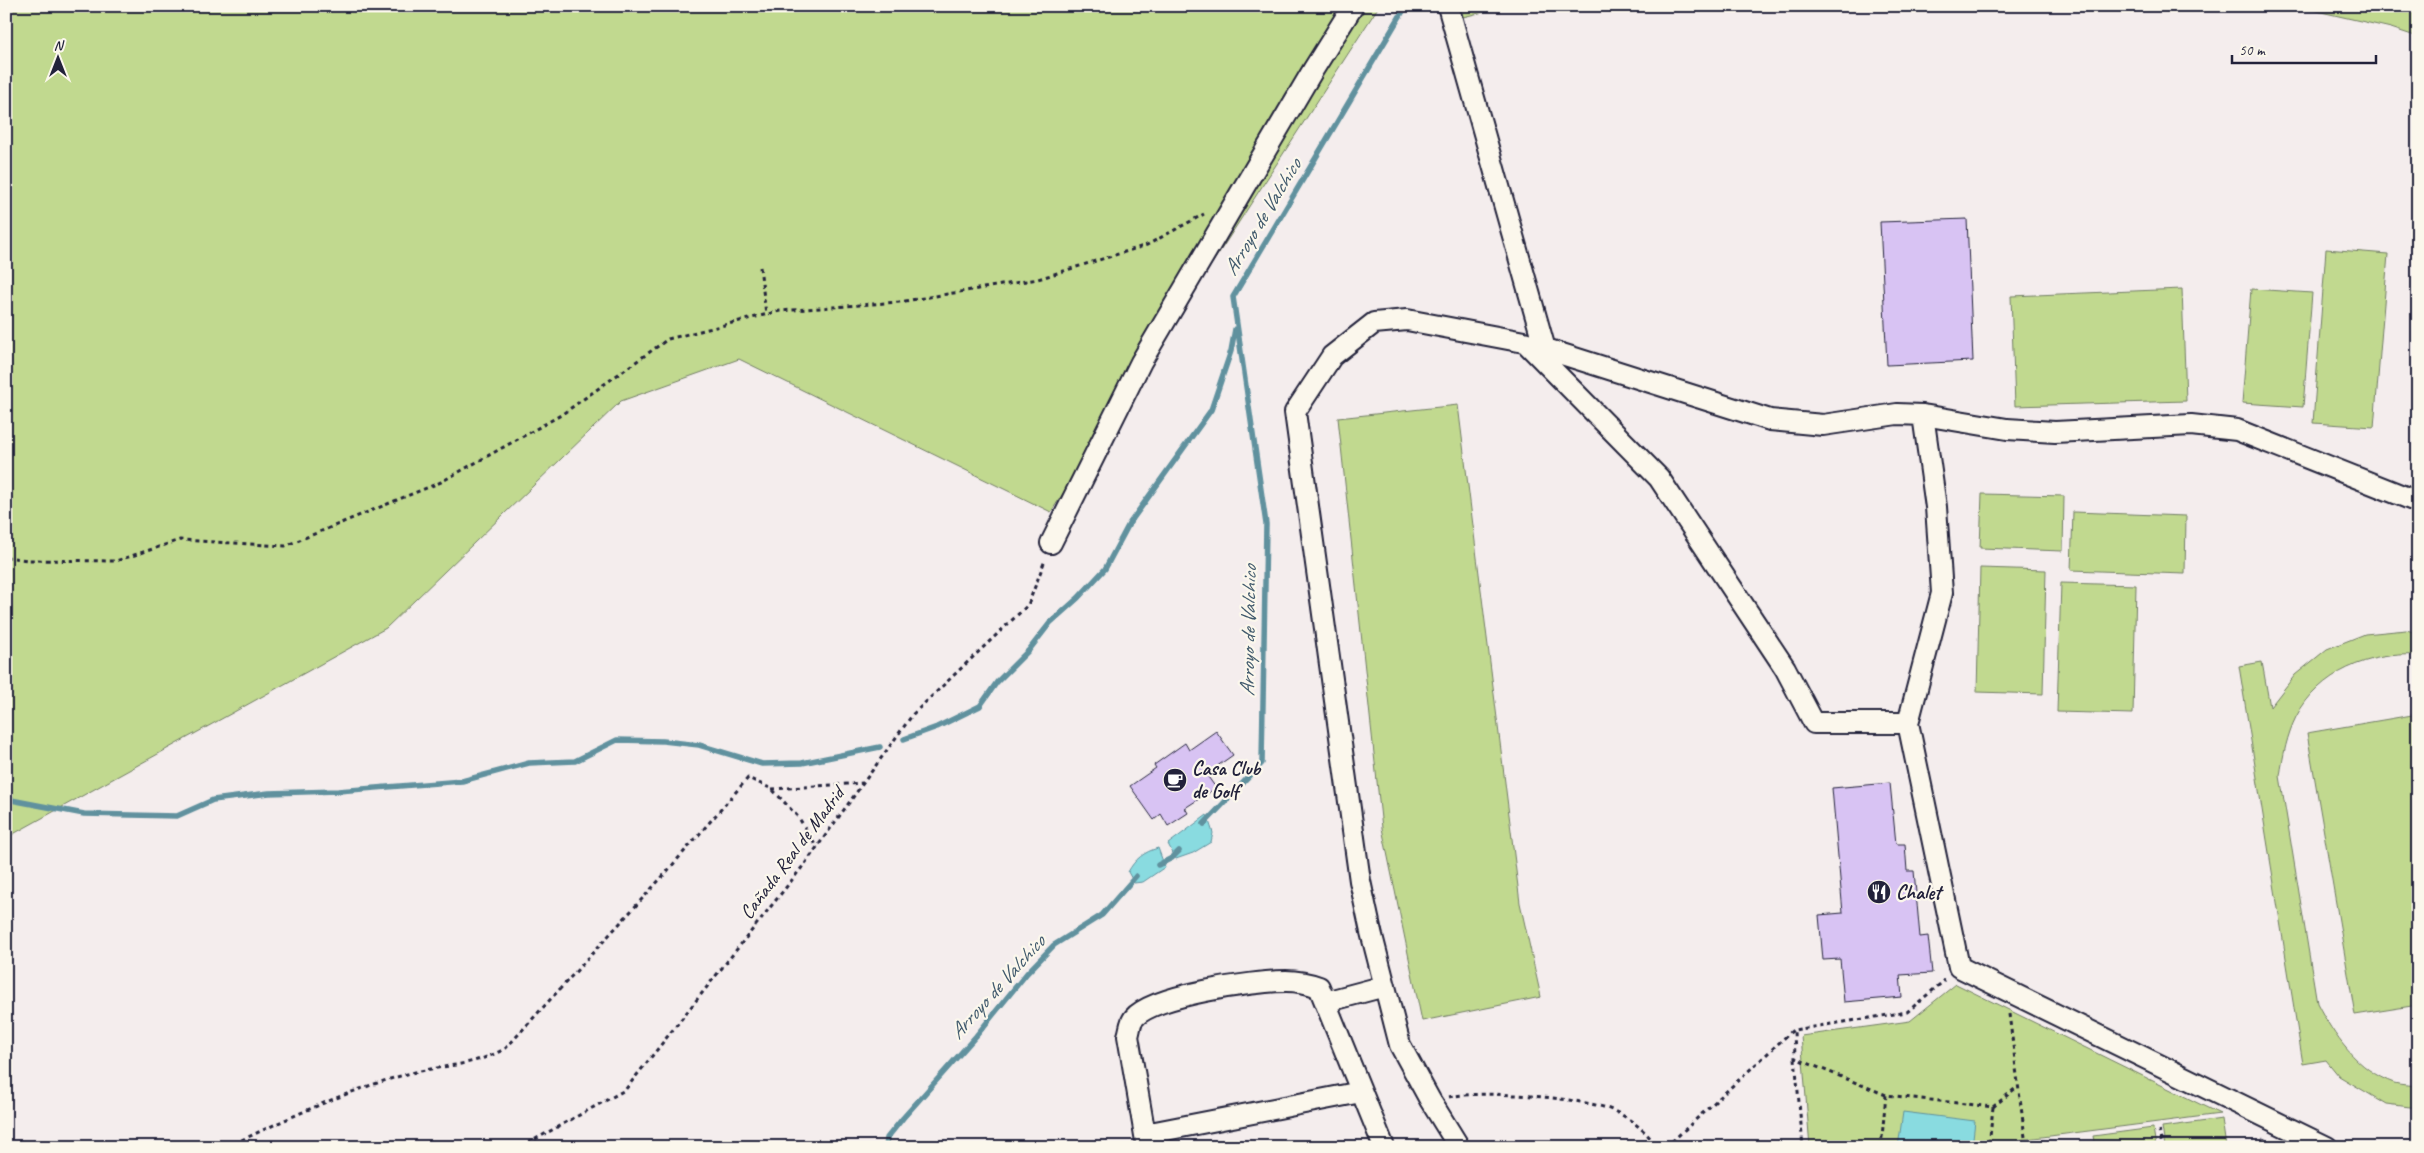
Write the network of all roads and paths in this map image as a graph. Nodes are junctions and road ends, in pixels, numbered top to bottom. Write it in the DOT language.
graph roads {
  1 [pos="1353,6"];
  2 [pos="1448,6"];
  3 [pos="1210,211"];
  4 [pos="760,267"];
  5 [pos="766,314"];
  6 [pos="1524,342"];
  7 [pos="1545,349"];
  8 [pos="1923,415"];
  9 [pos="2418,502"];
  10 [pos="1051,543"];
  11 [pos="6,557"];
  12 [pos="1908,723"];
  13 [pos="864,783"];
  14 [pos="772,789"];
  15 [pos="817,848"];
  16 [pos="1959,968"];
  17 [pos="1385,986"];
  18 [pos="2007,991"];
  19 [pos="1325,1002"];
  20 [pos="1794,1030"];
  21 [pos="1795,1058"];
  22 [pos="2017,1087"];
  23 [pos="1361,1092"];
  24 [pos="1886,1095"];
  25 [pos="1430,1100"];
  26 [pos="1993,1107"];
  27 [pos="2160,1130"];
  28 [pos="1146,1141"];
  29 [pos="2026,1145"];
  30 [pos="227,1147"];
  31 [pos="521,1147"];
  32 [pos="1384,1147"];
  33 [pos="1459,1147"];
  34 [pos="1658,1147"];
  35 [pos="1666,1147"];
  36 [pos="1803,1147"];
  37 [pos="1881,1147"];
  38 [pos="1989,1147"];
  39 [pos="2162,1147"];
  40 [pos="2328,1147"];
  1 -- 10 [label="street"];
  2 -- 7 [label="street"];
  3 -- 5 [label="path"];
  4 -- 5 [label="path"];
  5 -- 11 [label="path"];
  6 -- 7 [label="street"];
  6 -- 12 [label="street"];
  6 -- 17 [label="street"];
  7 -- 8 [label="street"];
  8 -- 9 [label="street"];
  8 -- 12 [label="street"];
  10 -- 13 [label="path, Cañada Real de Madrid"];
  12 -- 16 [label="street"];
  13 -- 14 [label="path"];
  13 -- 15 [label="path, Cañada Real de Madrid"];
  14 -- 15 [label="path"];
  14 -- 30 [label="path"];
  15 -- 31 [label="path, Cañada Real de Madrid"];
  16 -- 18 [label="street"];
  16 -- 20 [label="path"];
  17 -- 19 [label="street"];
  17 -- 25 [label="street"];
  18 -- 22 [label="path"];
  18 -- 40 [label="street"];
  19 -- 23 [label="street"];
  19 -- 28 [label="street"];
  20 -- 21 [label="path"];
  20 -- 35 [label="path"];
  21 -- 24 [label="path"];
  21 -- 36 [label="path"];
  22 -- 26 [label="path"];
  22 -- 29 [label="path"];
  23 -- 28 [label="street"];
  23 -- 32 [label="street"];
  24 -- 26 [label="path"];
  24 -- 37 [label="path"];
  25 -- 33 [label="street"];
  25 -- 34 [label="path"];
  26 -- 38 [label="path"];
  27 -- 39 [label="path"];
}
